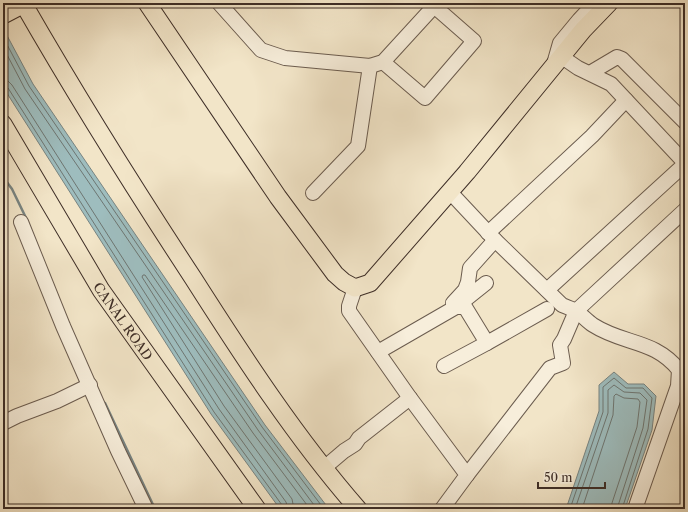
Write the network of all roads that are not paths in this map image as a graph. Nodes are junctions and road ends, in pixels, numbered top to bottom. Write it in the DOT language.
graph roads {
  1 [pos="147,3"];
  2 [pos="219,3"];
  3 [pos="595,3"];
  4 [pos="609,3"];
  5 [pos="23,4"];
  6 [pos="436,4"];
  7 [pos="3,15"];
  8 [pos="558,61"];
  9 [pos="376,64"];
  10 [pos="590,73"];
  11 [pos="626,100"];
  12 [pos="685,122"];
  13 [pos="3,124"];
  14 [pos="685,164"];
  15 [pos="450,192"];
  16 [pos="313,193"];
  17 [pos="685,210"];
  18 [pos="21,222"];
  19 [pos="492,237"];
  20 [pos="486,283"];
  21 [pos="355,288"];
  22 [pos="547,290"];
  23 [pos="456,307"];
  24 [pos="547,309"];
  25 [pos="576,311"];
  26 [pos="487,343"];
  27 [pos="378,352"];
  28 [pos="444,366"];
  29 [pos="90,385"];
  30 [pos="410,398"];
  31 [pos="3,424"];
  32 [pos="324,468"];
  33 [pos="467,475"];
  34 [pos="254,508"];
  35 [pos="146,509"];
  36 [pos="358,509"];
  37 [pos="442,509"];
  38 [pos="635,509"];
  1 -- 21 [label="main road"];
  2 -- 9 [label="street"];
  3 -- 8 [label="street"];
  4 -- 8 [label="main road"];
  5 -- 7 [label="main road"];
  5 -- 32 [label="main road"];
  6 -- 9 [label="street"];
  6 -- 9 [label="street"];
  8 -- 10 [label="street"];
  8 -- 15 [label="main road"];
  9 -- 16 [label="street"];
  10 -- 11 [label="street"];
  10 -- 12 [label="street"];
  11 -- 14 [label="street"];
  11 -- 19 [label="street"];
  13 -- 34 [label="main road, CANAL ROAD"];
  14 -- 22 [label="street"];
  15 -- 19 [label="street"];
  15 -- 21 [label="main road"];
  17 -- 25 [label="street"];
  18 -- 29 [label="street"];
  19 -- 22 [label="street"];
  19 -- 23 [label="street"];
  20 -- 23 [label="street"];
  21 -- 27 [label="street"];
  22 -- 25 [label="street"];
  23 -- 26 [label="street"];
  23 -- 27 [label="street"];
  24 -- 26 [label="street"];
  25 -- 33 [label="street"];
  25 -- 38 [label="street"];
  26 -- 28 [label="street"];
  27 -- 30 [label="street"];
  29 -- 31 [label="street"];
  29 -- 35 [label="street"];
  30 -- 32 [label="street"];
  30 -- 33 [label="street"];
  32 -- 36 [label="main road"];
  33 -- 37 [label="street"];
}
